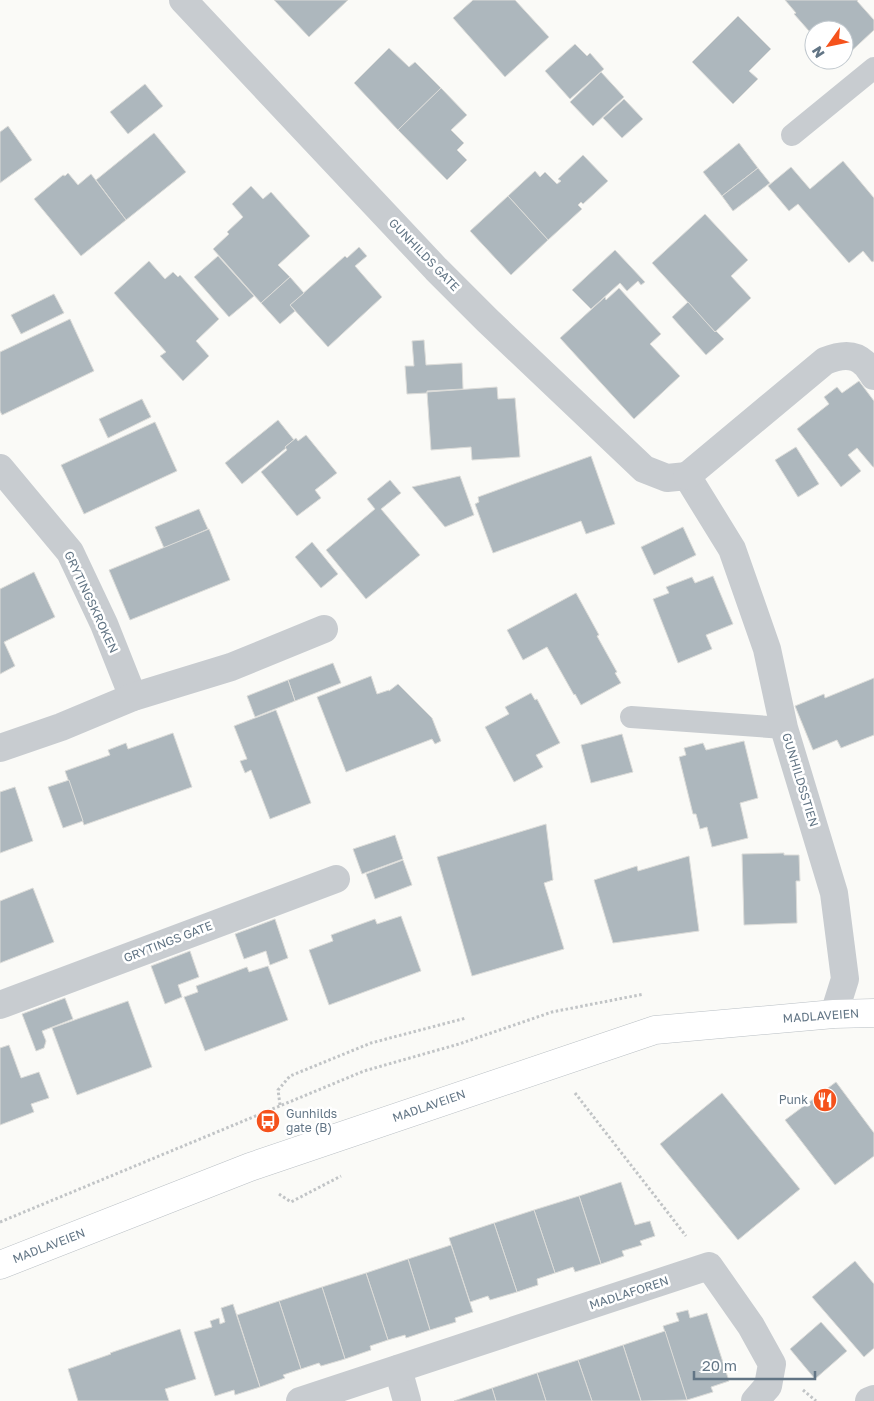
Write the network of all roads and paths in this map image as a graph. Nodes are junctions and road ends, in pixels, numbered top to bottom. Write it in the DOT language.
graph roads {
  1 [pos="183,0"];
  2 [pos="874,68"];
  3 [pos="792,135"];
  4 [pos="874,376"];
  5 [pos="0,468"];
  6 [pos="687,476"];
  7 [pos="324,629"];
  8 [pos="133,697"];
  9 [pos="631,717"];
  10 [pos="784,728"];
  11 [pos="0,748"];
  12 [pos="336,879"];
  13 [pos="0,1005"];
  14 [pos="834,1014"];
  15 [pos="874,1014"];
  16 [pos="466,1018"];
  17 [pos="572,1090"];
  18 [pos="280,1105"];
  19 [pos="0,1265"];
  20 [pos="709,1266"];
  21 [pos="398,1369"];
  22 [pos="874,1399"];
  23 [pos="300,1401"];
  24 [pos="408,1401"];
  25 [pos="755,1401"];
  26 [pos="869,1401"];
  1 -- 6 [label="street, GUNHILDS GATE"];
  2 -- 3 [label="lane"];
  4 -- 6 [label="street"];
  5 -- 8 [label="street, GRYTINGSKROKEN"];
  6 -- 10 [label="street, GUNHILDSSTIEN"];
  7 -- 8 [label="street"];
  8 -- 11 [label="street"];
  9 -- 10 [label="lane"];
  10 -- 14 [label="street, GUNHILDSSTIEN"];
  12 -- 13 [label="street, GRYTINGS GATE"];
  14 -- 15 [label="main road, MADLAVEIEN"];
  14 -- 19 [label="main road, MADLAVEIEN"];
  16 -- 18 [label="path"];
  17 -- 20 [label="path"];
  20 -- 21 [label="street, MADLAFOREN"];
  20 -- 25 [label="street"];
  21 -- 23 [label="street, MADLAFOREN"];
  21 -- 24 [label="street"];
  22 -- 26 [label="street"];
}
